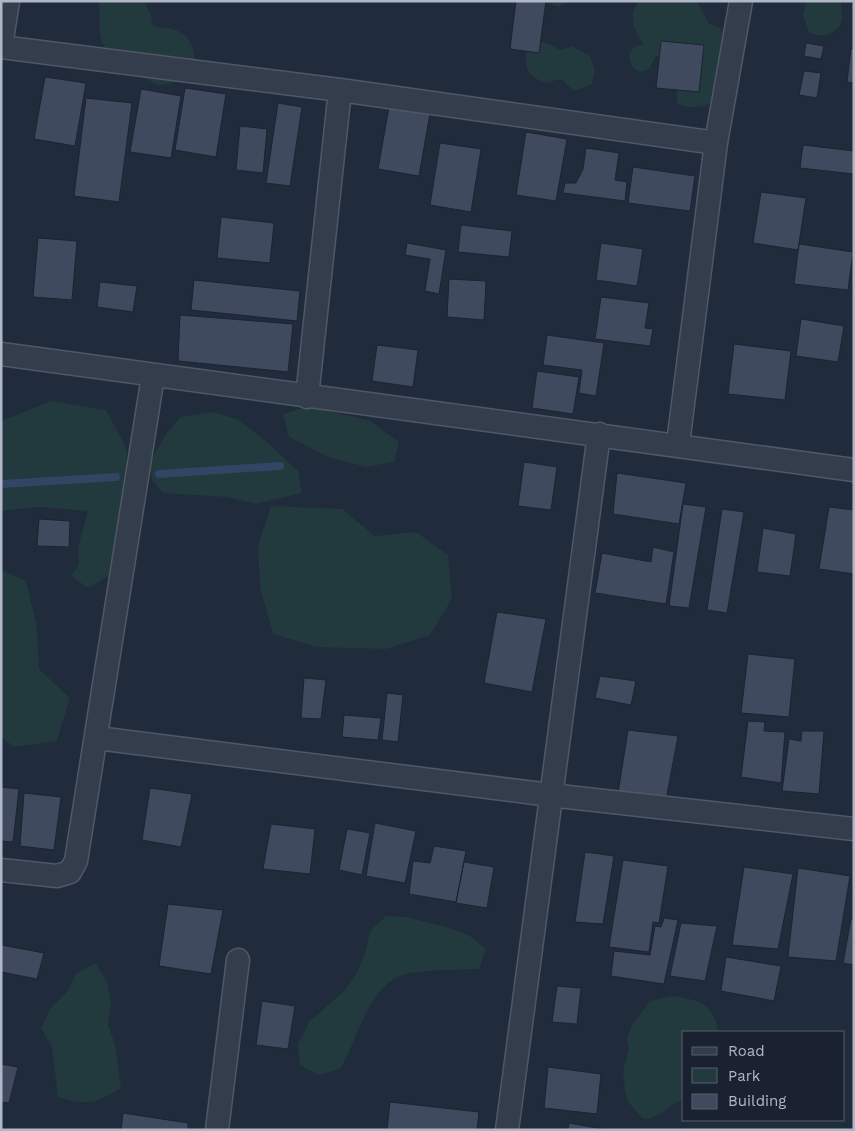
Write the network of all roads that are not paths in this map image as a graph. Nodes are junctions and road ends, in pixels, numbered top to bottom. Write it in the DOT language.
graph roads {
  1 [pos="8,1"];
  2 [pos="741,1"];
  3 [pos="1,47"];
  4 [pos="340,90"];
  5 [pos="716,143"];
  6 [pos="1,354"];
  7 [pos="153,376"];
  8 [pos="306,397"];
  9 [pos="599,434"];
  10 [pos="678,444"];
  11 [pos="854,470"];
  12 [pos="97,738"];
  13 [pos="550,795"];
  14 [pos="854,829"];
  15 [pos="1,870"];
  16 [pos="238,960"];
  17 [pos="217,1130"];
  18 [pos="507,1130"];
  1 -- 3 [label="street"];
  2 -- 5 [label="street"];
  3 -- 4 [label="street"];
  4 -- 5 [label="street"];
  4 -- 8 [label="street"];
  5 -- 10 [label="street"];
  6 -- 7 [label="street"];
  7 -- 8 [label="street"];
  7 -- 12 [label="street"];
  8 -- 9 [label="street"];
  9 -- 10 [label="street"];
  9 -- 13 [label="street"];
  10 -- 11 [label="street"];
  12 -- 13 [label="street"];
  12 -- 15 [label="street"];
  13 -- 14 [label="street"];
  13 -- 18 [label="street"];
  16 -- 17 [label="street"];
}
